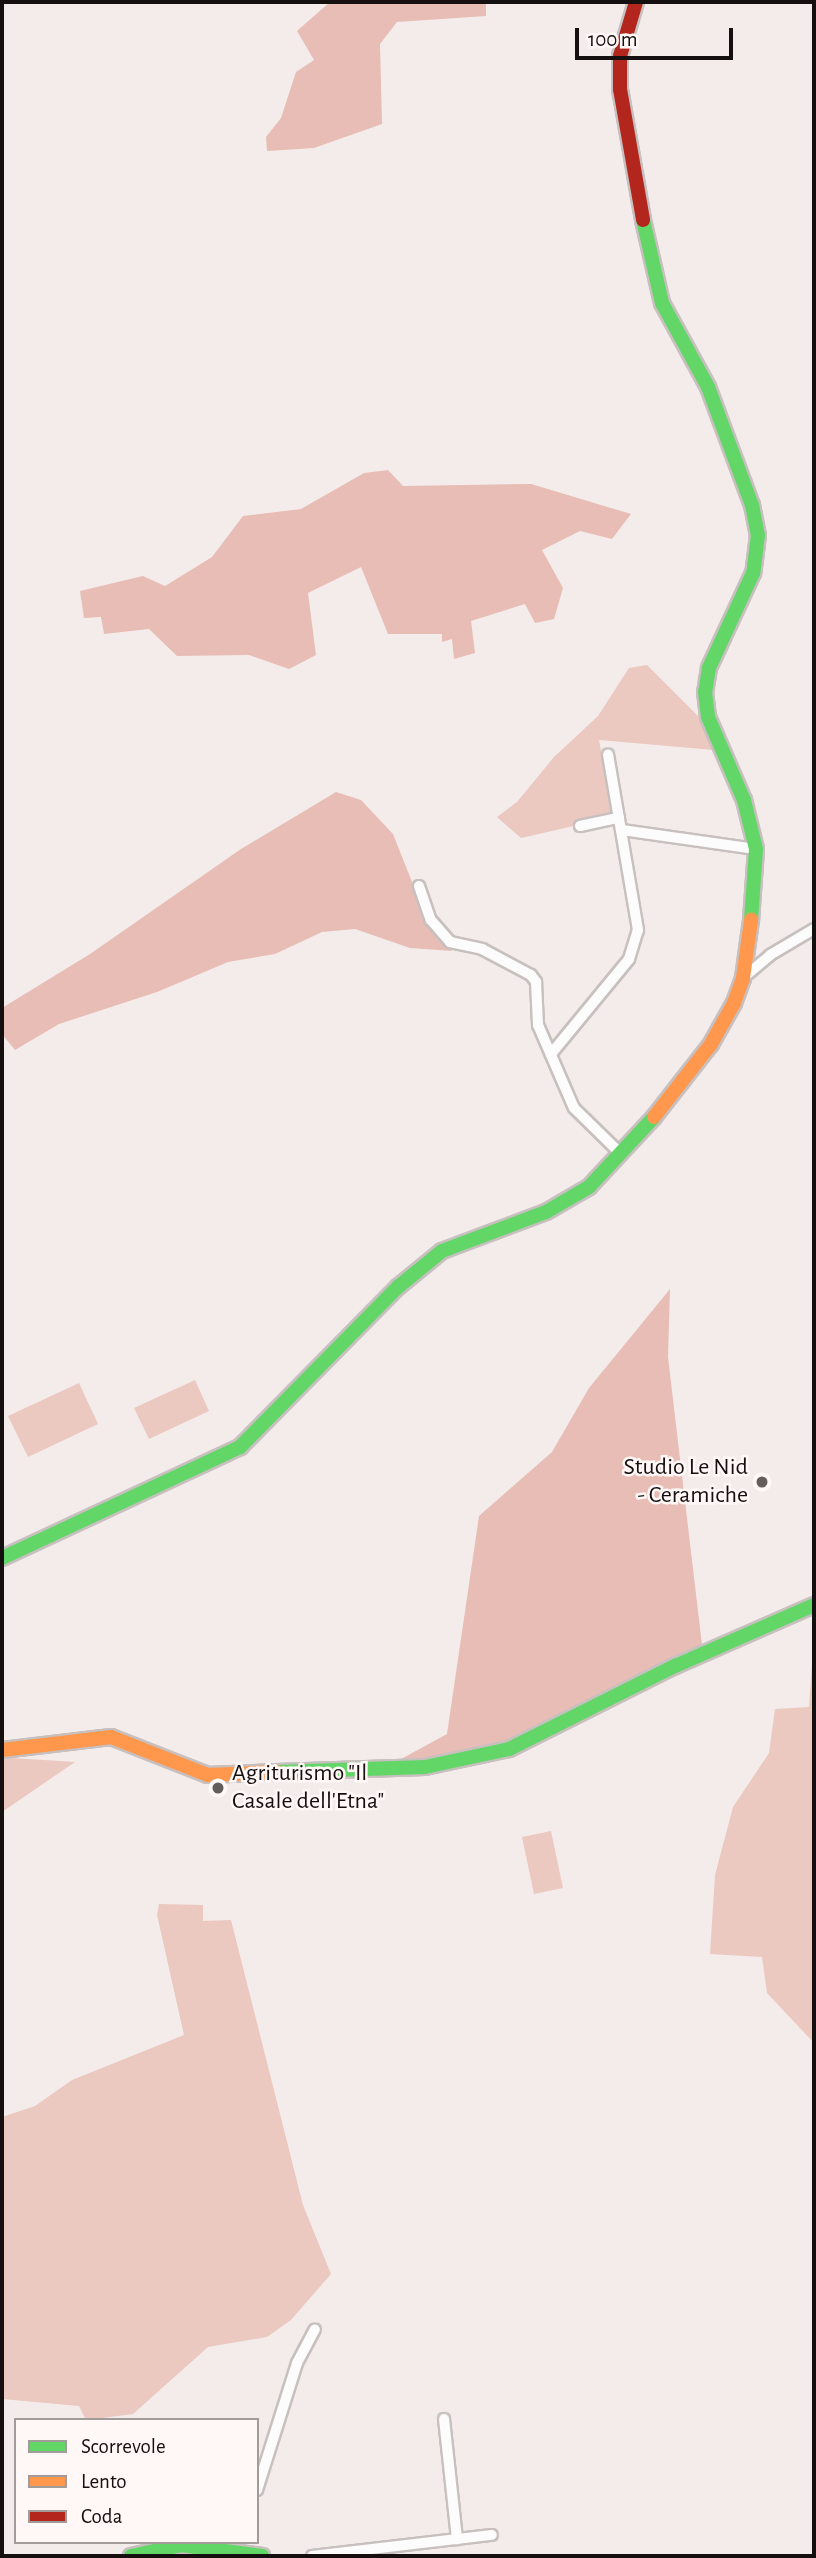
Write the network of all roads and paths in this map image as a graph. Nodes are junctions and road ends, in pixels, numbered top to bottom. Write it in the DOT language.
graph roads {
  1 [pos="636,2"];
  2 [pos="608,755"];
  3 [pos="619,818"];
  4 [pos="580,827"];
  5 [pos="622,831"];
  6 [pos="756,849"];
  7 [pos="419,886"];
  8 [pos="814,929"];
  9 [pos="743,978"];
  10 [pos="551,1054"];
  11 [pos="621,1154"];
  12 [pos="2,1558"];
  13 [pos="814,1605"];
  14 [pos="2,1751"];
  15 [pos="316,2329"];
  16 [pos="444,2419"];
  17 [pos="259,2484"];
  18 [pos="492,2535"];
  19 [pos="457,2539"];
  20 [pos="241,2547"];
  21 [pos="131,2556"];
  22 [pos="262,2556"];
  23 [pos="312,2556"];
  1 -- 6 [label="street"];
  2 -- 3 [label="street"];
  3 -- 4 [label="street"];
  3 -- 5 [label="street"];
  5 -- 6 [label="street"];
  5 -- 10 [label="street"];
  6 -- 9 [label="street"];
  7 -- 10 [label="street"];
  8 -- 9 [label="street"];
  9 -- 11 [label="street"];
  10 -- 11 [label="street"];
  11 -- 12 [label="street"];
  13 -- 14 [label="street"];
  15 -- 17 [label="street"];
  16 -- 19 [label="street"];
  18 -- 19 [label="street"];
  19 -- 23 [label="street"];
  20 -- 21 [label="street"];
  20 -- 22 [label="street"];
}
